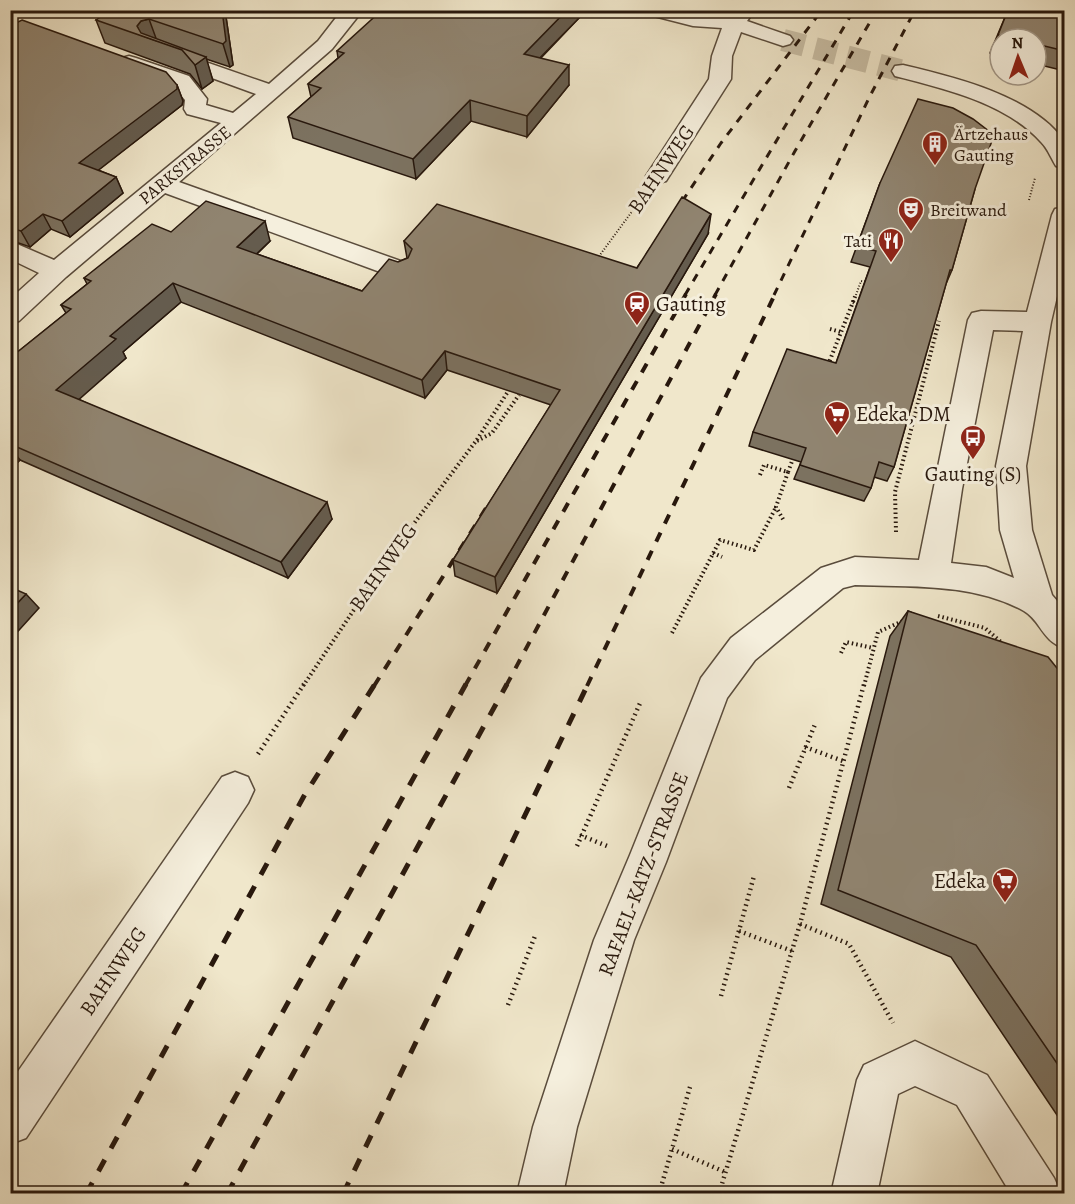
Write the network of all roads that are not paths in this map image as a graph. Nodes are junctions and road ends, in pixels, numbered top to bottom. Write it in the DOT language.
graph roads {
  1 [pos="353,10"];
  2 [pos="654,10"];
  3 [pos="735,15"];
  4 [pos="783,40"];
  5 [pos="157,51"];
  6 [pos="110,55"];
  7 [pos="903,70"];
  8 [pos="273,92"];
  9 [pos="238,121"];
  10 [pos="1058,139"];
  11 [pos="1065,161"];
  12 [pos="658,176"];
  13 [pos="163,183"];
  14 [pos="1065,216"];
  15 [pos="10,249"];
  16 [pos="57,270"];
  17 [pos="400,270"];
  18 [pos="10,314"];
  19 [pos="1038,322"];
  20 [pos="933,574"];
  21 [pos="1038,602"];
  22 [pos="1065,633"];
  23 [pos="236,790"];
  24 [pos="10,1122"];
  25 [pos="540,1194"];
  26 [pos="854,1194"];
  27 [pos="1038,1194"];
  1 -- 8 [label="street, PARKSTRASSE"];
  2 -- 3 [label="street"];
  3 -- 4 [label="street"];
  3 -- 12 [label="street, BAHNWEG"];
  5 -- 8 [label="street"];
  6 -- 9 [label="street"];
  7 -- 10 [label="street"];
  8 -- 9 [label="street, PARKSTRASSE"];
  9 -- 13 [label="street, PARKSTRASSE"];
  10 -- 11 [label="street"];
  13 -- 16 [label="street, PARKSTRASSE"];
  13 -- 17 [label="street"];
  14 -- 19 [label="street"];
  15 -- 16 [label="street"];
  16 -- 18 [label="street, PARKSTRASSE"];
  19 -- 20 [label="street"];
  19 -- 21 [label="street"];
  20 -- 21 [label="street, RAFAEL-KATZ-STRASSE"];
  20 -- 25 [label="street, RAFAEL-KATZ-STRASSE"];
  21 -- 22 [label="street"];
  23 -- 24 [label="street, BAHNWEG"];
  26 -- 27 [label="street"];
}
